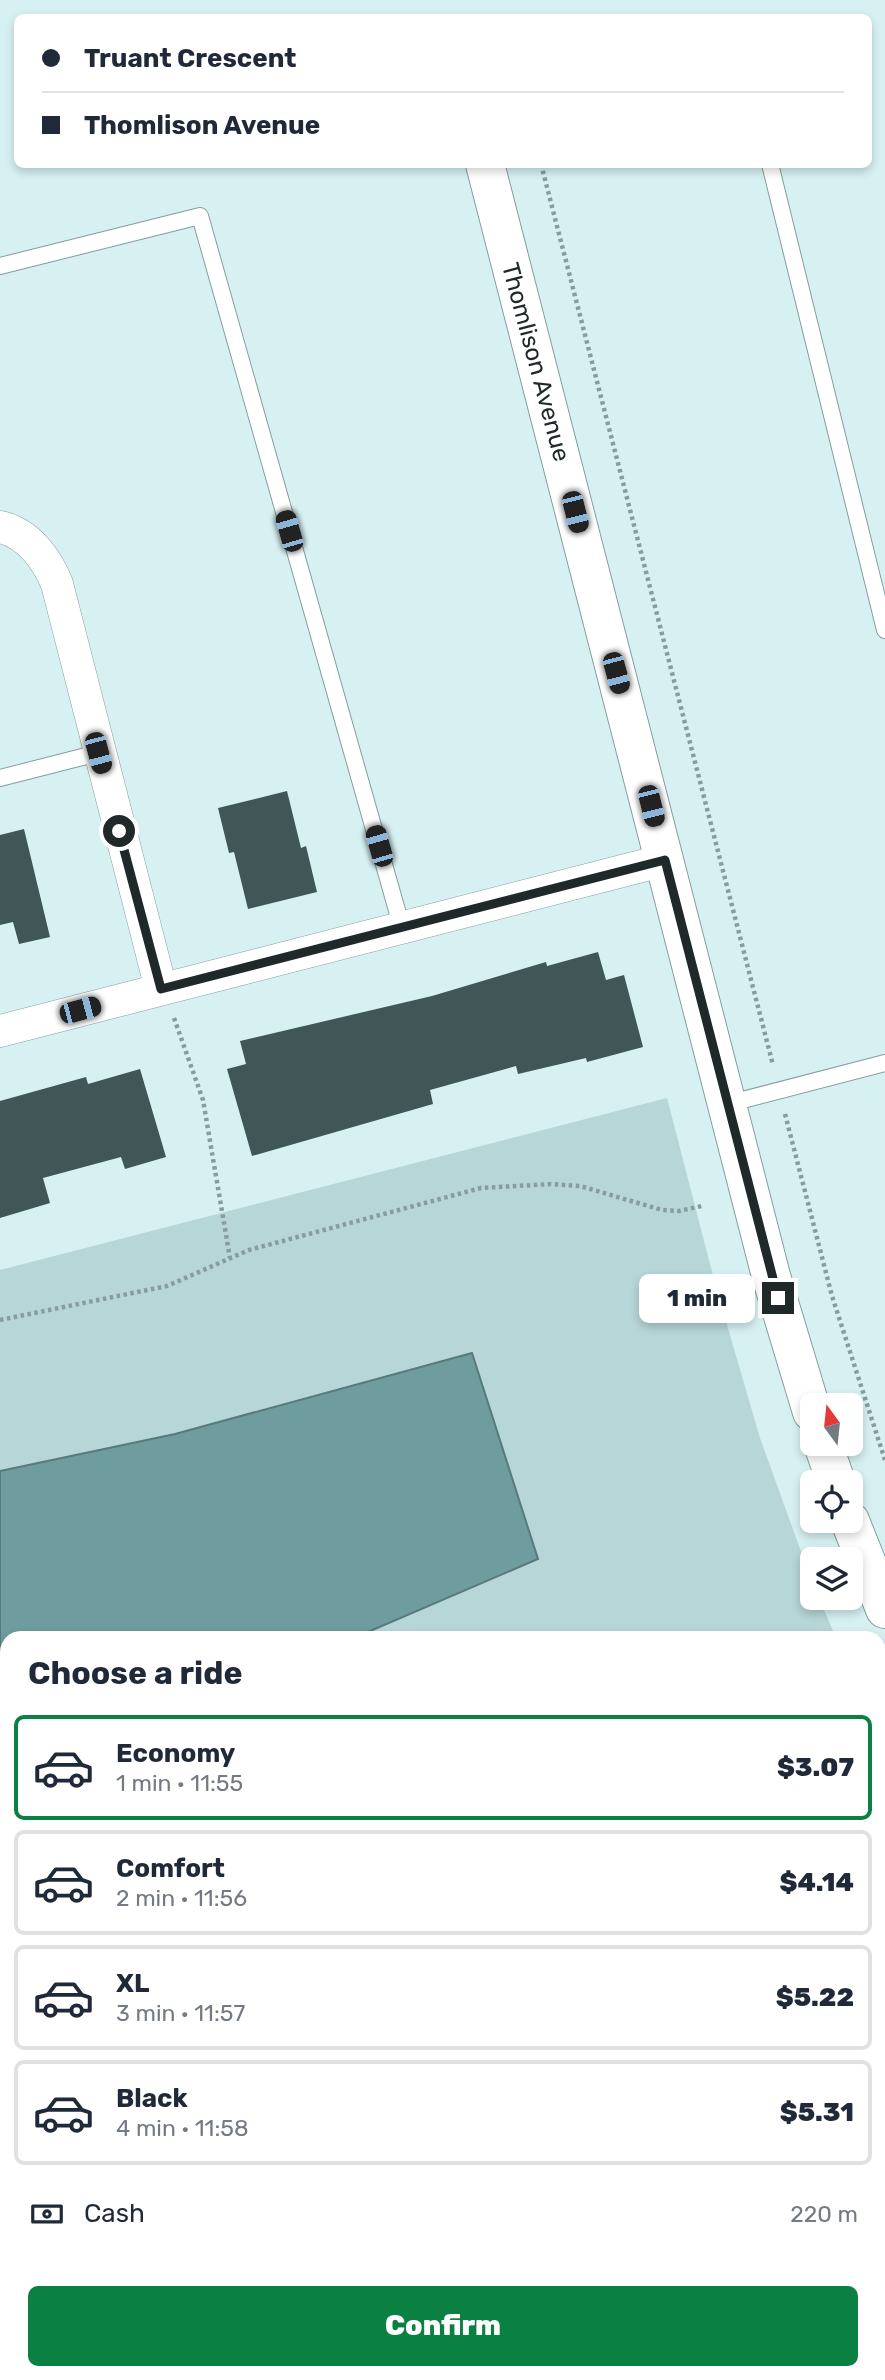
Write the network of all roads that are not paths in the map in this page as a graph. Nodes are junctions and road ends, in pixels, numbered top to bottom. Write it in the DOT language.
graph roads {
  1 [pos="486,168"];
  2 [pos="771,168"];
  3 [pos="0,266"];
  4 [pos="0,527"];
  5 [pos="885,630"];
  6 [pos="98,753"];
  7 [pos="0,778"];
  8 [pos="665,860"];
  9 [pos="402,928"];
  10 [pos="161,989"];
  11 [pos="0,1031"];
  12 [pos="885,1063"];
  13 [pos="727,1104"];
  14 [pos="806,1393"];
  15 [pos="855,1533"];
  16 [pos="885,1609"];
  1 -- 8 [label="street, Thomlison Avenue"];
  2 -- 5 [label="lane"];
  3 -- 9 [label="lane"];
  4 -- 6 [label="street"];
  6 -- 7 [label="lane"];
  6 -- 10 [label="street"];
  8 -- 9 [label="street"];
  8 -- 13 [label="street, Thomlison Avenue"];
  9 -- 10 [label="street"];
  10 -- 11 [label="street"];
  12 -- 13 [label="lane"];
  13 -- 14 [label="street, Thomlison Avenue"];
  15 -- 16 [label="street"];
}
